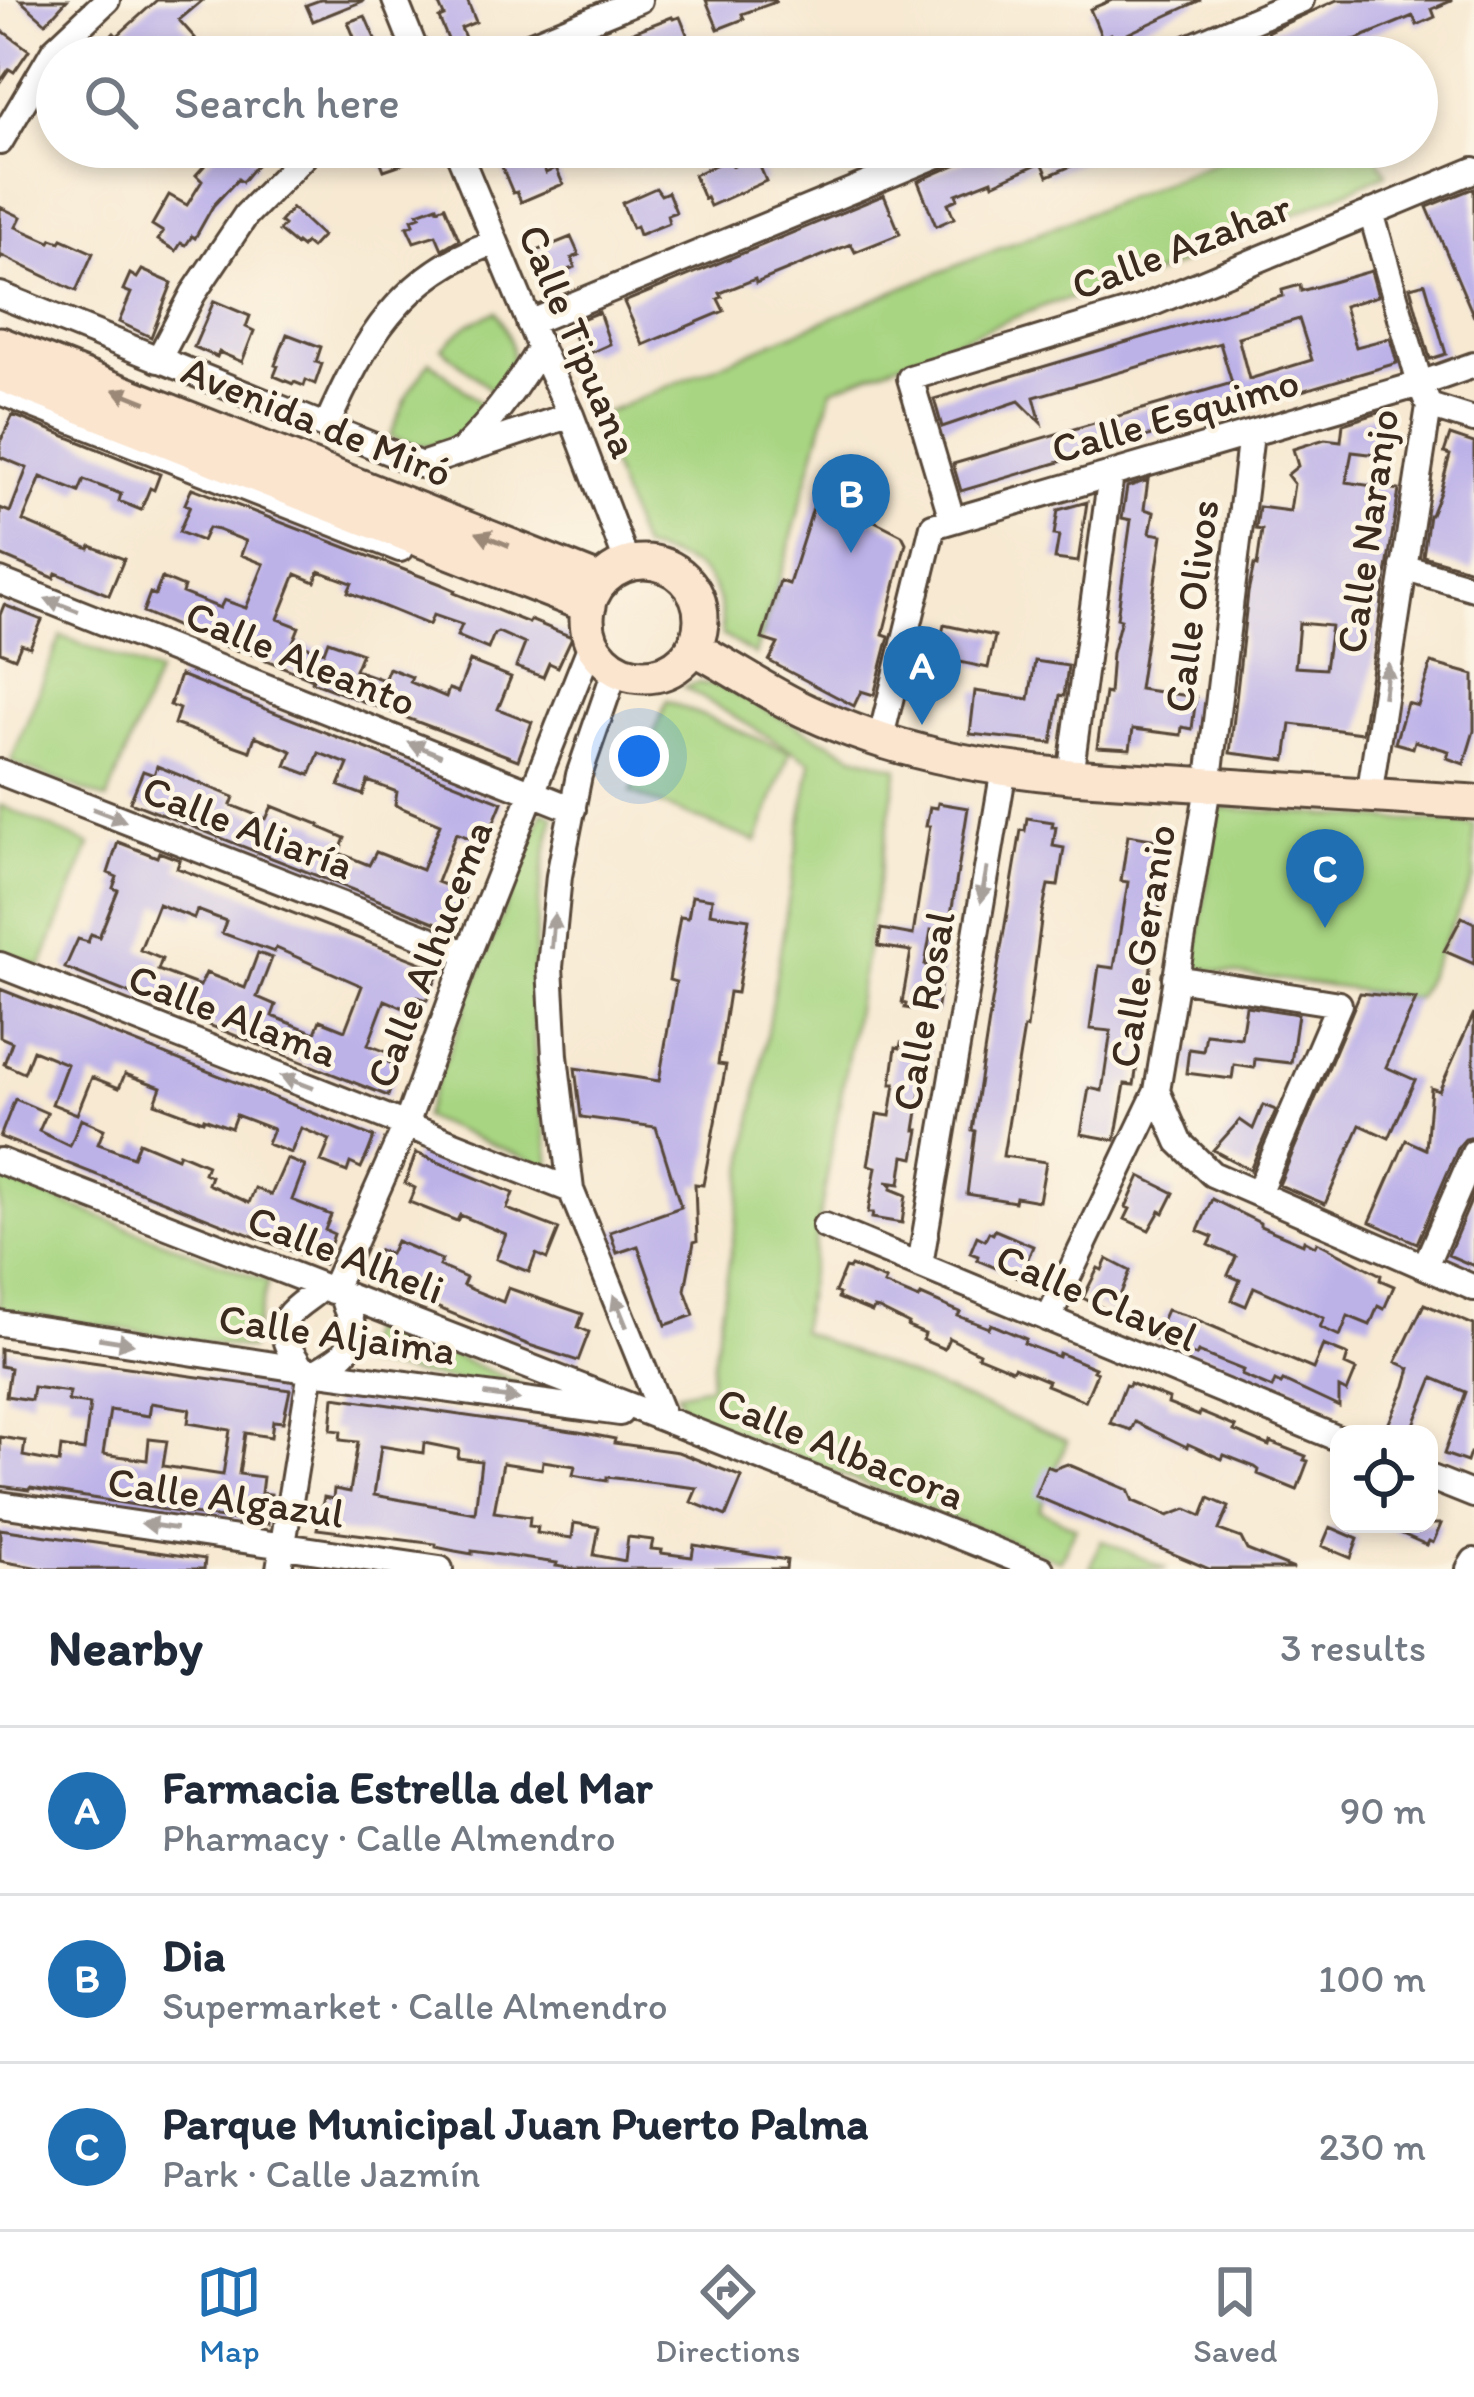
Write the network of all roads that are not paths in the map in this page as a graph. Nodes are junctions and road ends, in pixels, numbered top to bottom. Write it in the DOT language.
graph roads {
  1 [pos="107,0"];
  2 [pos="395,0"];
  3 [pos="639,0"];
  4 [pos="1300,0"];
  5 [pos="69,36"];
  6 [pos="410,36"];
  7 [pos="551,36"];
  8 [pos="1216,36"];
  9 [pos="36,81"];
  10 [pos="0,142"];
  11 [pos="292,168"];
  12 [pos="465,168"];
  13 [pos="906,168"];
  14 [pos="1474,170"];
  15 [pos="1371,212"];
  16 [pos="495,242"];
  17 [pos="0,295"];
  18 [pos="530,323"];
  19 [pos="0,344"];
  20 [pos="540,348"];
  21 [pos="158,360"];
  22 [pos="1474,364"];
  23 [pos="0,374"];
  24 [pos="0,392"];
  25 [pos="1425,395"];
  26 [pos="571,415"];
  27 [pos="1474,420"];
  28 [pos="326,427"];
  29 [pos="1251,434"];
  30 [pos="460,452"];
  31 [pos="1112,474"];
  32 [pos="952,519"];
  33 [pos="1403,567"];
  34 [pos="0,581"];
  35 [pos="1474,588"];
  36 [pos="600,603"];
  37 [pos="694,648"];
  38 [pos="616,668"];
  39 [pos="880,741"];
  40 [pos="1004,770"];
  41 [pos="0,772"];
  42 [pos="1070,776"];
  43 [pos="1208,787"];
  44 [pos="533,793"];
  45 [pos="1369,796"];
  46 [pos="1474,802"];
  47 [pos="573,809"];
  48 [pos="468,954"];
  49 [pos="0,965"];
  50 [pos="1175,978"];
  51 [pos="1156,1091"];
  52 [pos="406,1125"];
  53 [pos="1474,1153"];
  54 [pos="0,1161"];
  55 [pos="571,1190"];
  56 [pos="1258,1193"];
  57 [pos="825,1226"];
  58 [pos="920,1265"];
  59 [pos="1424,1266"];
  60 [pos="1474,1288"];
  61 [pos="332,1291"];
  62 [pos="1048,1319"];
  63 [pos="0,1323"];
  64 [pos="310,1370"];
  65 [pos="664,1419"];
  66 [pos="1330,1435"];
  67 [pos="1438,1481"];
  68 [pos="1474,1495"];
  69 [pos="0,1504"];
  70 [pos="281,1556"];
  71 [pos="991,1560"];
  72 [pos="440,1569"];
  73 [pos="1041,1569"];
  1 -- 5 [label="street"];
  2 -- 6 [label="street"];
  3 -- 7 [label="street"];
  4 -- 8 [label="street"];
  9 -- 10 [label="street"];
  11 -- 21 [label="street"];
  12 -- 16 [label="street, Calle Tipuana"];
  13 -- 18 [label="street"];
  14 -- 15 [label="street, Calle Azahar"];
  15 -- 25 [label="street, Calle Naranjo"];
  15 -- 32 [label="street, Calle Azahar"];
  16 -- 18 [label="street, Calle Tipuana"];
  16 -- 28 [label="street"];
  17 -- 21 [label="street"];
  18 -- 20 [label="street, Calle Tipuana"];
  36 -- 19 [label="main road, Avenida de Miró, one-way"];
  20 -- 26 [label="street, Calle Tipuana"];
  20 -- 30 [label="street"];
  21 -- 28 [label="street"];
  22 -- 25 [label="street, Calle Esquimo"];
  23 -- 36 [label="main road, Avenida de Miró"];
  24 -- 36 [label="street"];
  25 -- 27 [label="street"];
  25 -- 29 [label="street, Calle Esquimo"];
  25 -- 33 [label="street, Calle Naranjo"];
  26 -- 30 [label="street"];
  26 -- 36 [label="street, Calle Tipuana"];
  28 -- 30 [label="street"];
  29 -- 31 [label="street, Calle Esquimo"];
  29 -- 43 [label="street, Calle Olivos"];
  31 -- 32 [label="street, Calle Esquimo"];
  31 -- 42 [label="street"];
  32 -- 39 [label="street"];
  33 -- 35 [label="street"];
  45 -- 33 [label="street, Calle Naranjo, one-way"];
  44 -- 34 [label="street, Calle Aleanto, one-way"];
  36 -- 37 [label="main road"];
  36 -- 38 [label="main road"];
  36 -- 44 [label="street, Calle Alhucema"];
  37 -- 38 [label="main road"];
  37 -- 39 [label="main road"];
  38 -- 47 [label="street, Calle Albacora"];
  39 -- 40 [label="main road"];
  40 -- 42 [label="main road"];
  40 -- 58 [label="street, Calle Rosal, one-way"];
  41 -- 48 [label="street, Calle Aliaría, one-way"];
  42 -- 43 [label="main road"];
  43 -- 45 [label="main road"];
  43 -- 50 [label="street, Calle Geranio"];
  44 -- 47 [label="street, Calle Aleanto"];
  44 -- 48 [label="street, Calle Alhucema"];
  45 -- 46 [label="main road"];
  55 -- 47 [label="street, Calle Albacora, one-way"];
  48 -- 52 [label="street, Calle Alhucema"];
  52 -- 49 [label="street, Calle Alama, one-way"];
  50 -- 51 [label="street, Calle Geranio"];
  50 -- 56 [label="street"];
  51 -- 56 [label="street, Calle Geranio"];
  51 -- 62 [label="street"];
  52 -- 55 [label="street, Calle Alama"];
  52 -- 61 [label="street, Calle Alhucema"];
  53 -- 59 [label="street"];
  54 -- 61 [label="street, Calle Alheli"];
  65 -- 55 [label="street, Calle Albacora, one-way"];
  56 -- 59 [label="street, Calle Geranio"];
  57 -- 58 [label="street, Calle Clavel"];
  58 -- 62 [label="street, Calle Clavel"];
  59 -- 60 [label="street, Calle Geranio"];
  61 -- 64 [label="street"];
  61 -- 64 [label="street"];
  61 -- 65 [label="street, Calle Alheli"];
  62 -- 66 [label="street, Calle Clavel"];
  63 -- 64 [label="street, Calle Aljaima, one-way"];
  64 -- 65 [label="street, Calle Aljaima, one-way"];
  64 -- 70 [label="street"];
  65 -- 71 [label="street, Calle Albacora"];
  67 -- 68 [label="street"];
  70 -- 69 [label="street, Calle Algazul, one-way"];
  70 -- 72 [label="street, Calle Algazul"];
  71 -- 73 [label="street, Calle Albacora"];
}
